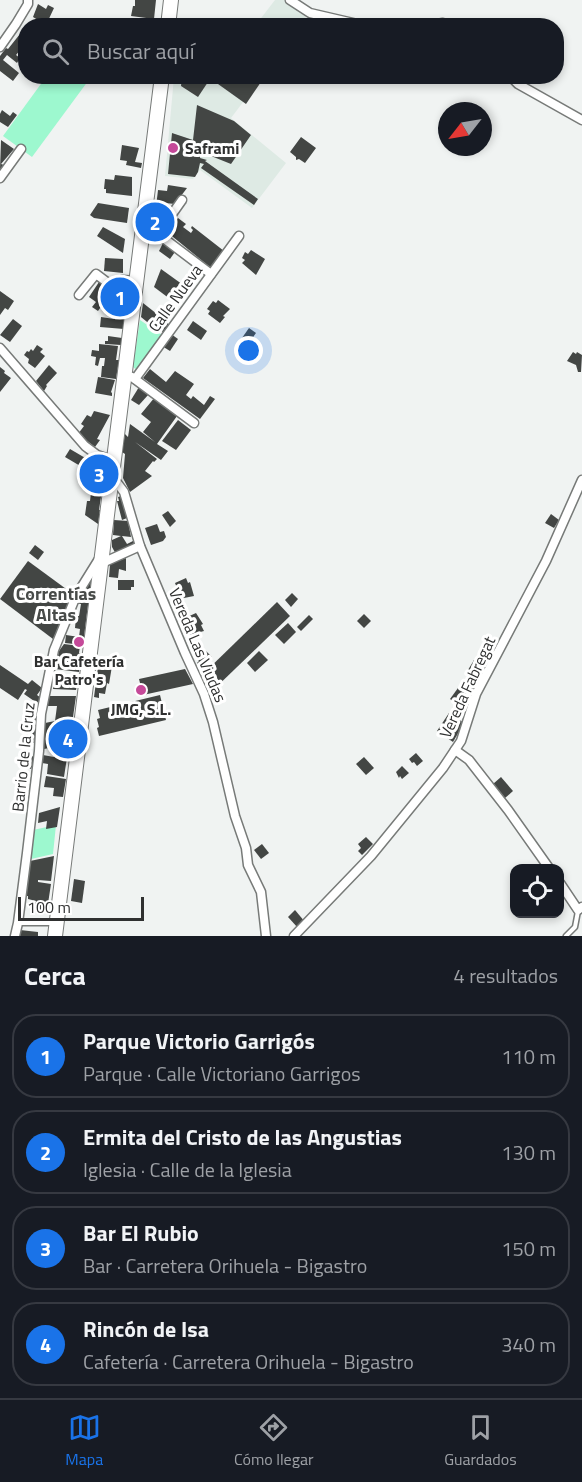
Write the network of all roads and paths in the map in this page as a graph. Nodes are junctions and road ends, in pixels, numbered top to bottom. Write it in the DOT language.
graph roads {
  1 [pos="28,0"];
  2 [pos="171,0"];
  3 [pos="290,0"];
  4 [pos="19,18"];
  5 [pos="169,18"];
  6 [pos="332,18"];
  7 [pos="18,20"];
  8 [pos="0,47"];
  9 [pos="161,84"];
  10 [pos="518,84"];
  11 [pos="582,120"];
  12 [pos="21,149"];
  13 [pos="0,178"];
  14 [pos="182,200"];
  15 [pos="143,229"];
  16 [pos="158,234"];
  17 [pos="239,236"];
  18 [pos="211,274"];
  19 [pos="136,281"];
  20 [pos="116,289"];
  21 [pos="79,295"];
  22 [pos="105,304"];
  23 [pos="0,348"];
  24 [pos="130,375"];
  25 [pos="194,423"];
  26 [pos="114,461"];
  27 [pos="112,476"];
  28 [pos="582,480"];
  29 [pos="140,546"];
  30 [pos="101,560"];
  31 [pos="455,750"];
  32 [pos="546,864"];
  33 [pos="564,888"];
  34 [pos="580,908"];
  35 [pos="18,923"];
  36 [pos="56,929"];
  37 [pos="15,936"];
  38 [pos="266,936"];
  39 [pos="294,936"];
  40 [pos="566,936"];
  1 -- 4 [label="street"];
  2 -- 5 [label="main road"];
  3 -- 6 [label="street"];
  7 -- 8 [label="street"];
  9 -- 15 [label="main road"];
  10 -- 11 [label="street"];
  12 -- 13 [label="street"];
  14 -- 16 [label="street"];
  15 -- 16 [label="street"];
  15 -- 19 [label="main road"];
  16 -- 18 [label="street"];
  17 -- 18 [label="street, Calle Nueva"];
  18 -- 24 [label="street, Calle Nueva"];
  19 -- 20 [label="street"];
  19 -- 24 [label="main road"];
  20 -- 21 [label="street"];
  20 -- 22 [label="street"];
  23 -- 26 [label="street"];
  24 -- 25 [label="street"];
  24 -- 26 [label="main road"];
  26 -- 27 [label="main road"];
  27 -- 29 [label="street, Vereda Las Viudas"];
  27 -- 30 [label="main road"];
  28 -- 31 [label="street, Vereda Fabregat"];
  29 -- 30 [label="street"];
  29 -- 38 [label="street, Vereda Las Viudas"];
  30 -- 35 [label="street, Barrio de la Cruz"];
  30 -- 36 [label="main road"];
  31 -- 32 [label="street"];
  31 -- 39 [label="street, Vereda Fabregat"];
  33 -- 34 [label="street"];
  34 -- 40 [label="lane"];
  35 -- 36 [label="lane"];
  35 -- 37 [label="street, Barrio de la Cruz"];
}
